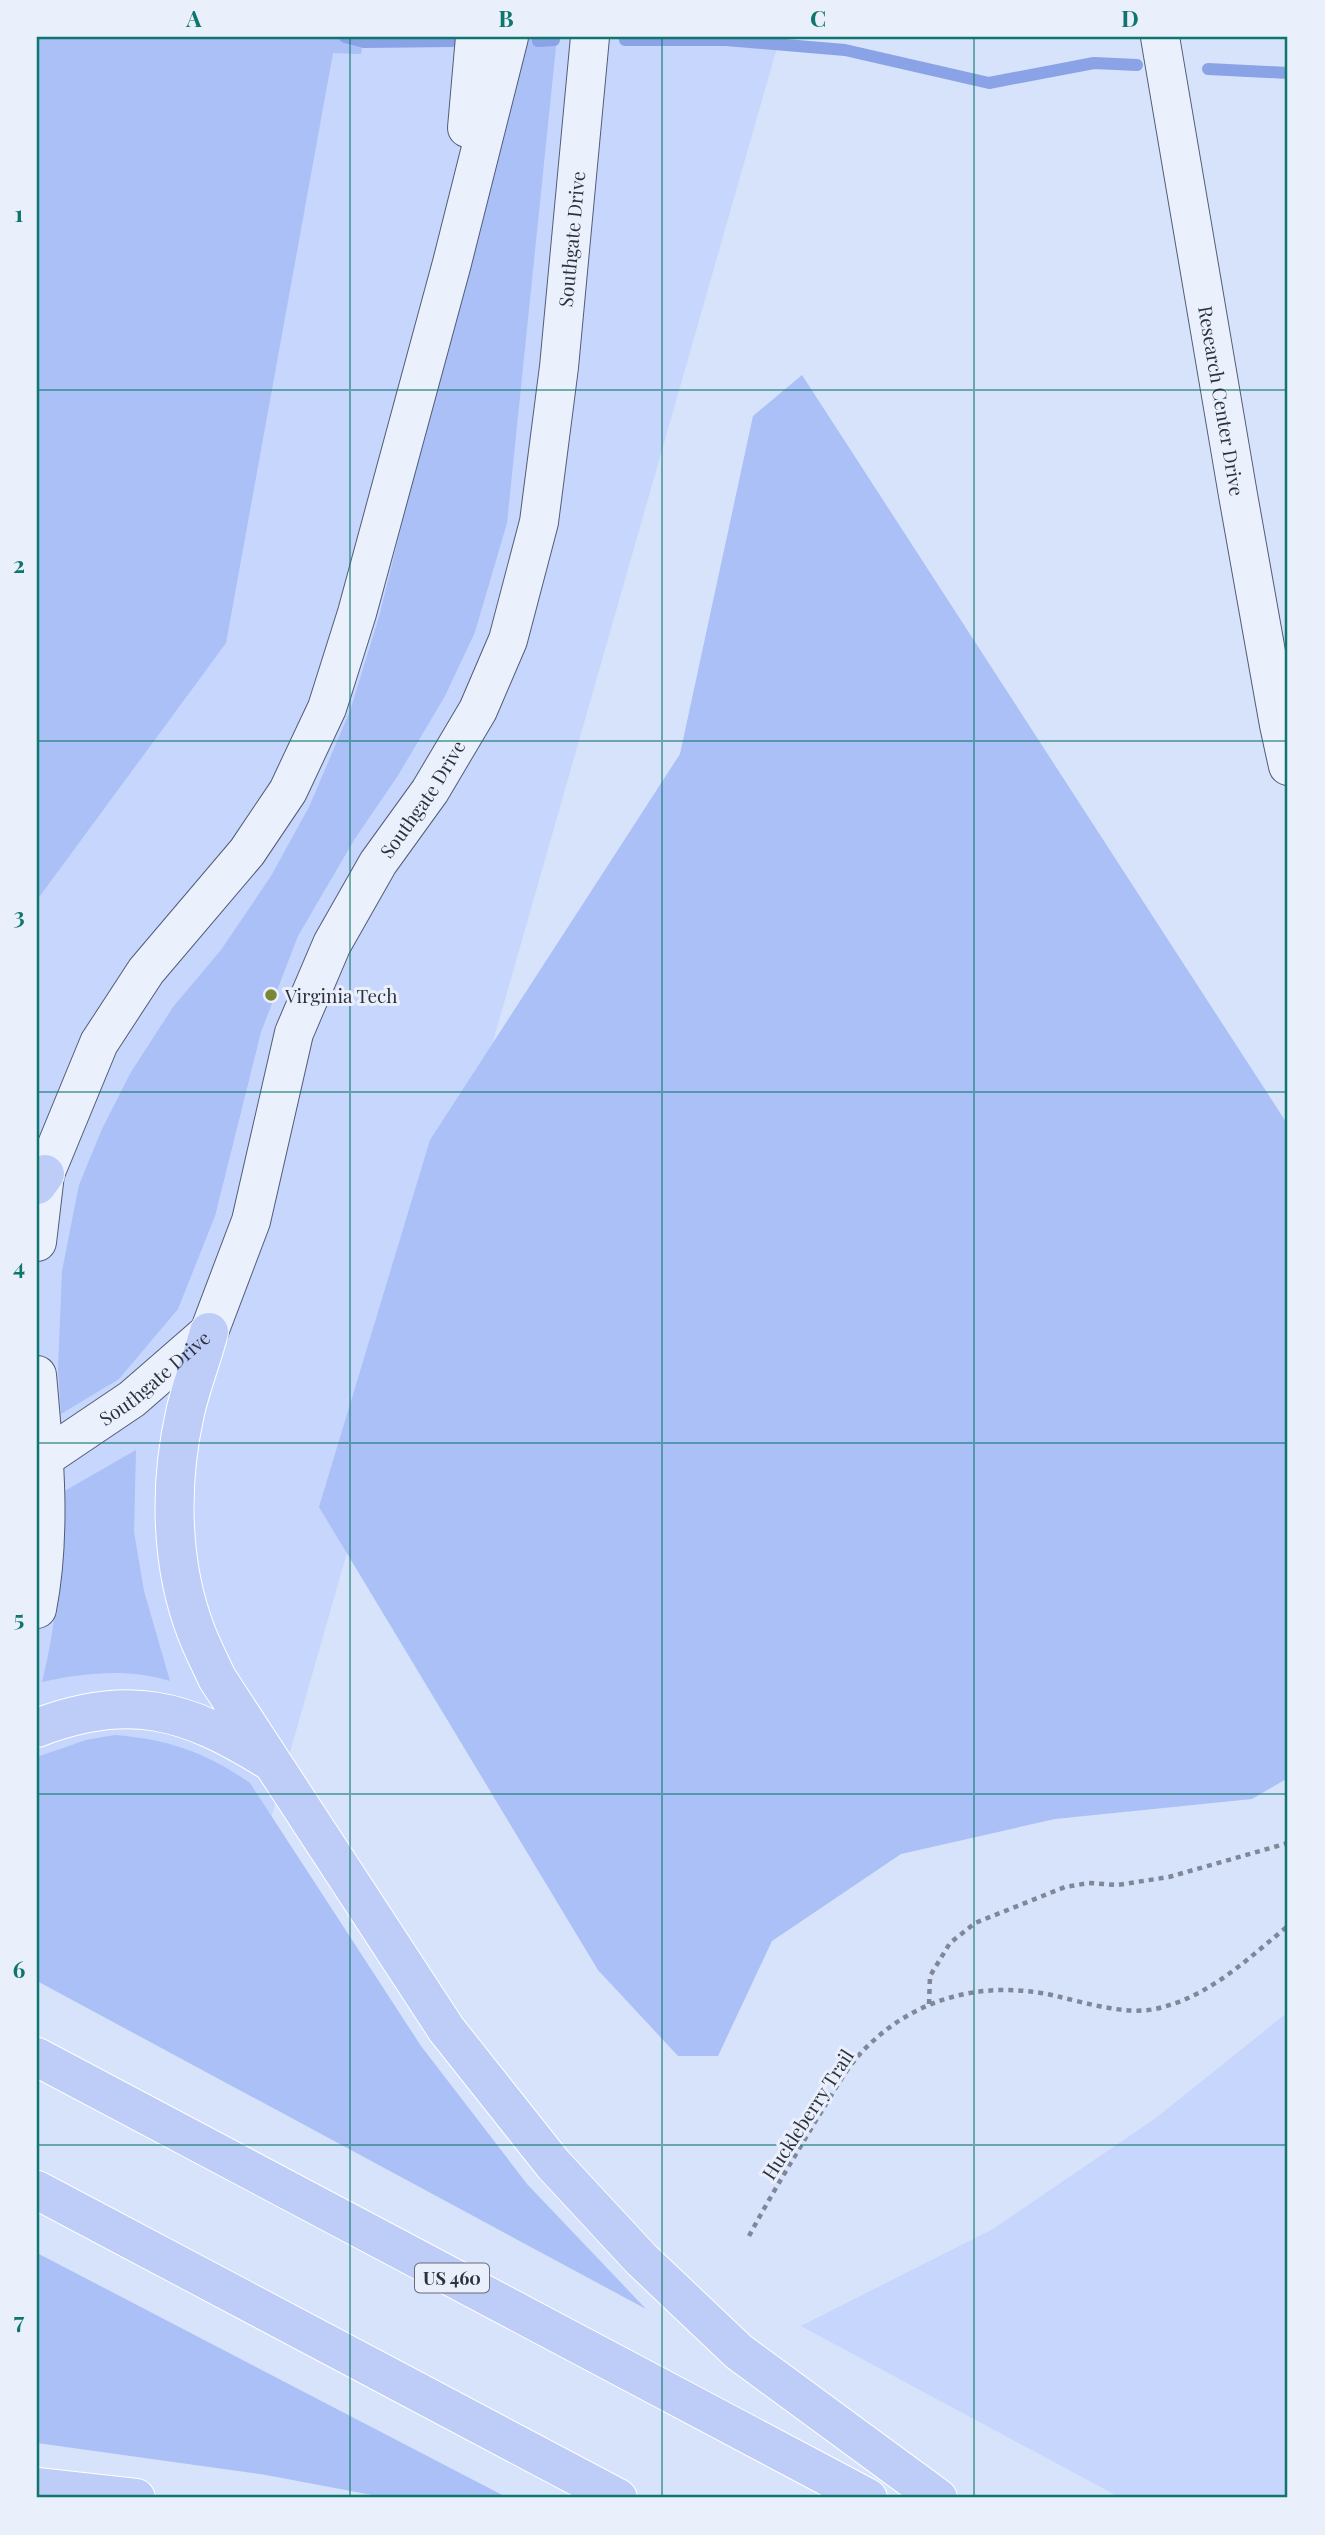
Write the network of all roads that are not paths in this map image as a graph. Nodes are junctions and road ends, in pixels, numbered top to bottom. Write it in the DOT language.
graph roads {
  1 [pos="475,37"];
  2 [pos="509,37"];
  3 [pos="590,37"];
  4 [pos="1160,37"];
  5 [pos="452,263"];
  6 [pos="1288,766"];
  7 [pos="41,1180"];
  8 [pos="37,1242"];
  9 [pos="209,1332"];
  10 [pos="37,1375"];
  11 [pos="40,1461"];
  12 [pos="37,1609"];
  13 [pos="37,1728"];
  14 [pos="274,1764"];
  15 [pos="37,2057"];
  16 [pos="37,2190"];
  17 [pos="37,2487"];
  18 [pos="136,2498"];
  19 [pos="618,2498"];
  20 [pos="868,2498"];
  21 [pos="938,2498"];
  1 -- 5 [label="main road"];
  2 -- 5 [label="main road"];
  3 -- 9 [label="main road, Southgate Drive"];
  4 -- 6 [label="main road, Research Center Drive"];
  5 -- 7 [label="main road"];
  7 -- 8 [label="main road"];
  9 -- 11 [label="main road, Southgate Drive"];
  9 -- 14 [label="highway"];
  10 -- 11 [label="main road"];
  11 -- 12 [label="main road"];
  13 -- 14 [label="highway"];
  14 -- 21 [label="highway"];
  15 -- 20 [label="highway, US 460"];
  16 -- 19 [label="highway"];
  17 -- 18 [label="highway"];
}
